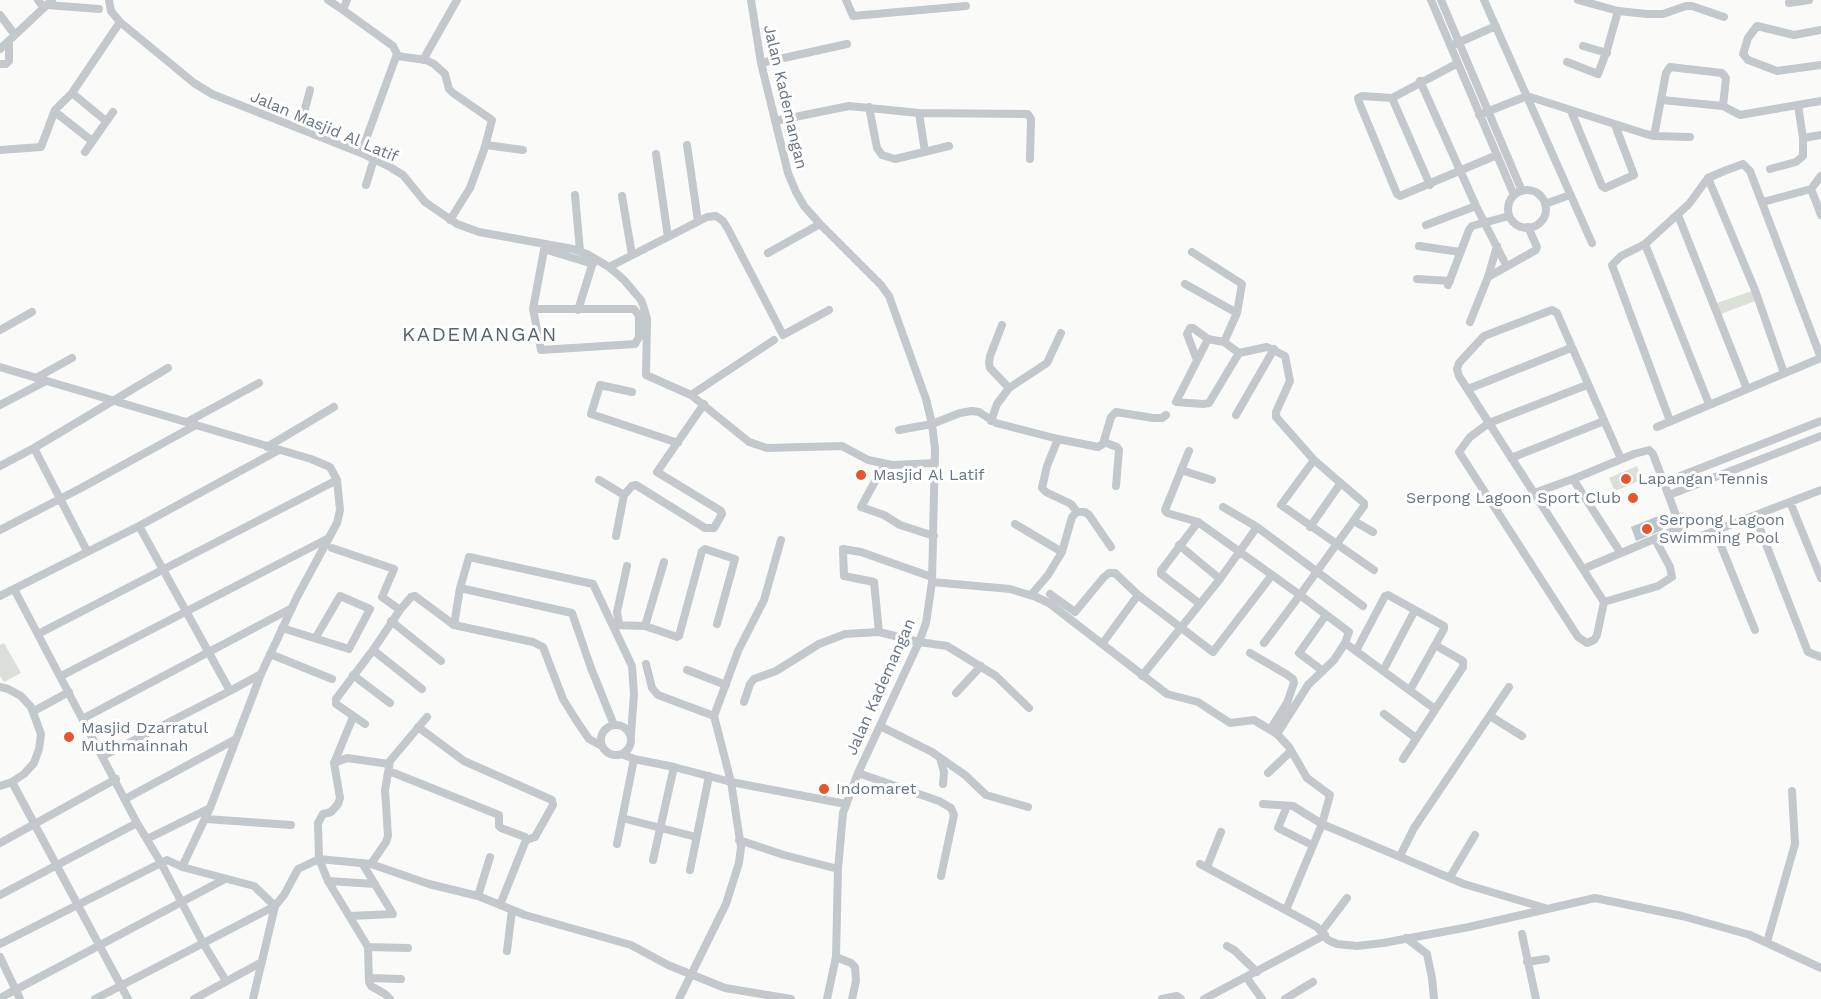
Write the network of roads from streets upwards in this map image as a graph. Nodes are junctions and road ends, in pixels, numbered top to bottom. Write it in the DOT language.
graph roads {
  1 [pos="38,0"];
  2 [pos="109,0"];
  3 [pos="328,0"];
  4 [pos="347,0"];
  5 [pos="457,0"];
  6 [pos="751,0"];
  7 [pos="846,0"];
  8 [pos="1431,0"];
  9 [pos="1441,0"];
  10 [pos="1484,0"];
  11 [pos="1578,0"];
  12 [pos="1809,0"];
  13 [pos="1789,3"];
  14 [pos="48,4"];
  15 [pos="966,6"];
  16 [pos="99,9"];
  17 [pos="343,10"];
  18 [pos="1618,11"];
  19 [pos="0,15"];
  20 [pos="1724,17"];
  21 [pos="120,22"];
  22 [pos="1496,26"];
  23 [pos="1821,30"];
  24 [pos="12,38"];
  25 [pos="847,44"];
  26 [pos="1455,44"];
  27 [pos="1583,46"];
  28 [pos="0,49"];
  29 [pos="1606,52"];
  30 [pos="397,56"];
  31 [pos="423,60"];
  32 [pos="1567,62"];
  33 [pos="761,63"];
  34 [pos="1458,63"];
  35 [pos="0,64"];
  36 [pos="1821,65"];
  37 [pos="1420,81"];
  38 [pos="310,90"];
  39 [pos="72,93"];
  40 [pos="1527,96"];
  41 [pos="1392,98"];
  42 [pos="1662,100"];
  43 [pos="1821,101"];
  44 [pos="1798,105"];
  45 [pos="1723,106"];
  46 [pos="869,107"];
  47 [pos="1489,111"];
  48 [pos="1571,111"];
  49 [pos="113,112"];
  50 [pos="919,113"];
  51 [pos="59,115"];
  52 [pos="1479,116"];
  53 [pos="106,121"];
  54 [pos="775,121"];
  55 [pos="1615,125"];
  56 [pos="300,128"];
  57 [pos="1821,135"];
  58 [pos="1654,136"];
  59 [pos="1690,137"];
  60 [pos="1803,138"];
  61 [pos="92,141"];
  62 [pos="486,145"];
  63 [pos="687,145"];
  64 [pos="949,146"];
  65 [pos="0,150"];
  66 [pos="522,150"];
  67 [pos="85,152"];
  68 [pos="925,152"];
  69 [pos="361,153"];
  70 [pos="656,154"];
  71 [pos="1497,155"];
  72 [pos="374,159"];
  73 [pos="1030,159"];
  74 [pos="1770,169"];
  75 [pos="1461,171"];
  76 [pos="1821,176"];
  77 [pos="1708,178"];
  78 [pos="366,185"];
  79 [pos="1430,185"];
  80 [pos="1811,189"];
  81 [pos="1518,193"];
  82 [pos="575,195"];
  83 [pos="1570,195"];
  84 [pos="622,196"];
  85 [pos="1762,202"];
  86 [pos="1545,204"];
  87 [pos="1476,206"];
  88 [pos="1678,215"];
  89 [pos="1821,215"];
  90 [pos="1509,216"];
  91 [pos="450,220"];
  92 [pos="698,220"];
  93 [pos="820,224"];
  94 [pos="1486,224"];
  95 [pos="1426,225"];
  96 [pos="1528,227"];
  97 [pos="668,237"];
  98 [pos="1592,243"];
  99 [pos="1645,244"];
  100 [pos="1419,246"];
  101 [pos="1497,246"];
  102 [pos="580,251"];
  103 [pos="1192,252"];
  104 [pos="1460,252"];
  105 [pos="768,253"];
  106 [pos="632,255"];
  107 [pos="594,261"];
  108 [pos="1506,265"];
  109 [pos="609,267"];
  110 [pos="1488,277"];
  111 [pos="1417,279"];
  112 [pos="1185,284"];
  113 [pos="533,309"];
  114 [pos="578,310"];
  115 [pos="829,310"];
  116 [pos="32,312"];
  117 [pos="1237,313"];
  118 [pos="1470,322"];
  119 [pos="1002,325"];
  120 [pos="0,330"];
  121 [pos="1061,333"];
  122 [pos="1209,339"];
  123 [pos="774,340"];
  124 [pos="1224,342"];
  125 [pos="1571,348"];
  126 [pos="1274,349"];
  127 [pos="1239,353"];
  128 [pos="72,358"];
  129 [pos="1821,358"];
  130 [pos="1197,360"];
  131 [pos="0,368"];
  132 [pos="168,368"];
  133 [pos="1784,373"];
  134 [pos="36,378"];
  135 [pos="46,381"];
  136 [pos="259,383"];
  137 [pos="1587,384"];
  138 [pos="1009,388"];
  139 [pos="1468,389"];
  140 [pos="1747,389"];
  141 [pos="632,392"];
  142 [pos="691,396"];
  143 [pos="113,401"];
  144 [pos="704,404"];
  145 [pos="1709,404"];
  146 [pos="0,405"];
  147 [pos="334,407"];
  148 [pos="1167,415"];
  149 [pos="1236,415"];
  150 [pos="991,421"];
  151 [pos="1604,421"];
  152 [pos="1670,421"];
  153 [pos="1821,421"];
  154 [pos="187,422"];
  155 [pos="1489,423"];
  156 [pos="932,424"];
  157 [pos="196,425"];
  158 [pos="1657,427"];
  159 [pos="899,430"];
  160 [pos="1821,436"];
  161 [pos="1058,440"];
  162 [pos="1104,442"];
  163 [pos="678,443"];
  164 [pos="267,447"];
  165 [pos="34,448"];
  166 [pos="279,450"];
  167 [pos="1189,451"];
  168 [pos="1511,458"];
  169 [pos="1621,459"];
  170 [pos="1314,460"];
  171 [pos="935,463"];
  172 [pos="884,465"];
  173 [pos="0,466"];
  174 [pos="1181,470"];
  175 [pos="1573,479"];
  176 [pos="337,480"];
  177 [pos="600,480"];
  178 [pos="1212,480"];
  179 [pos="1665,482"];
  180 [pos="1340,484"];
  181 [pos="1116,486"];
  182 [pos="1821,490"];
  183 [pos="1534,493"];
  184 [pos="624,495"];
  185 [pos="1669,495"];
  186 [pos="62,498"];
  187 [pos="1790,502"];
  188 [pos="1222,507"];
  189 [pos="1077,512"];
  190 [pos="1755,516"];
  191 [pos="1354,521"];
  192 [pos="1198,522"];
  193 [pos="1015,524"];
  194 [pos="139,526"];
  195 [pos="1310,526"];
  196 [pos="1257,527"];
  197 [pos="0,530"];
  198 [pos="1715,531"];
  199 [pos="1373,532"];
  200 [pos="616,536"];
  201 [pos="934,536"];
  202 [pos="329,538"];
  203 [pos="1696,538"];
  204 [pos="1655,539"];
  205 [pos="781,540"];
  206 [pos="1179,545"];
  207 [pos="1336,545"];
  208 [pos="1111,547"];
  209 [pos="332,548"];
  210 [pos="87,551"];
  211 [pos="1240,551"];
  212 [pos="1062,552"];
  213 [pos="1620,552"];
  214 [pos="664,562"];
  215 [pos="627,566"];
  216 [pos="162,568"];
  217 [pos="1583,568"];
  218 [pos="1374,570"];
  219 [pos="1317,572"];
  220 [pos="1272,575"];
  221 [pos="1821,578"];
  222 [pos="1220,579"];
  223 [pos="932,580"];
  224 [pos="460,588"];
  225 [pos="14,589"];
  226 [pos="1031,594"];
  227 [pos="1050,594"];
  228 [pos="1138,595"];
  229 [pos="1300,595"];
  230 [pos="0,596"];
  231 [pos="1604,602"];
  232 [pos="1200,604"];
  233 [pos="1364,606"];
  234 [pos="292,608"];
  235 [pos="400,610"];
  236 [pos="1415,610"];
  237 [pos="185,611"];
  238 [pos="1326,615"];
  239 [pos="391,621"];
  240 [pos="616,624"];
  241 [pos="717,624"];
  242 [pos="454,625"];
  243 [pos="645,626"];
  244 [pos="282,628"];
  245 [pos="1181,628"];
  246 [pos="1755,630"];
  247 [pos="879,632"];
  248 [pos="38,634"];
  249 [pos="316,638"];
  250 [pos="1105,640"];
  251 [pos="919,642"];
  252 [pos="1345,643"];
  253 [pos="1264,644"];
  254 [pos="1435,645"];
  255 [pos="373,650"];
  256 [pos="1356,651"];
  257 [pos="208,652"];
  258 [pos="1250,653"];
  259 [pos="270,654"];
  260 [pos="1821,657"];
  261 [pos="441,661"];
  262 [pos="646,663"];
  263 [pos="981,666"];
  264 [pos="687,670"];
  265 [pos="1383,670"];
  266 [pos="1323,671"];
  267 [pos="261,674"];
  268 [pos="353,675"];
  269 [pos="61,676"];
  270 [pos="1142,676"];
  271 [pos="332,679"];
  272 [pos="726,685"];
  273 [pos="0,687"];
  274 [pos="1509,687"];
  275 [pos="422,689"];
  276 [pos="1410,690"];
  277 [pos="230,691"];
  278 [pos="69,692"];
  279 [pos="956,693"];
  280 [pos="744,702"];
  281 [pos="390,703"];
  282 [pos="1029,708"];
  283 [pos="1435,709"];
  284 [pos="34,711"];
  285 [pos="1384,714"];
  286 [pos="714,716"];
  287 [pos="1491,716"];
  288 [pos="353,717"];
  289 [pos="427,717"];
  290 [pos="84,718"];
  291 [pos="365,724"];
  292 [pos="614,724"];
  293 [pos="880,726"];
  294 [pos="418,727"];
  295 [pos="1274,732"];
  296 [pos="631,735"];
  297 [pos="1522,736"];
  298 [pos="1416,738"];
  299 [pos="236,739"];
  300 [pos="602,746"];
  301 [pos="1291,751"];
  302 [pos="622,754"];
  303 [pos="103,756"];
  304 [pos="940,758"];
  305 [pos="634,759"];
  306 [pos="1403,759"];
  307 [pos="334,763"];
  308 [pos="389,767"];
  309 [pos="674,767"];
  310 [pos="858,773"];
  311 [pos="1268,773"];
  312 [pos="709,776"];
  313 [pos="116,780"];
  314 [pos="12,782"];
  315 [pos="731,782"];
  316 [pos="943,784"];
  317 [pos="0,786"];
  318 [pos="1792,791"];
  319 [pos="125,799"];
  320 [pos="846,804"];
  321 [pos="1263,804"];
  322 [pos="1028,807"];
  323 [pos="210,808"];
  324 [pos="1285,811"];
  325 [pos="622,818"];
  326 [pos="206,819"];
  327 [pos="137,823"];
  328 [pos="35,824"];
  329 [pos="1322,824"];
  330 [pos="291,825"];
  331 [pos="660,827"];
  332 [pos="1221,832"];
  333 [pos="1475,835"];
  334 [pos="696,837"];
  335 [pos="147,839"];
  336 [pos="526,840"];
  337 [pos="740,840"];
  338 [pos="0,843"];
  339 [pos="617,844"];
  340 [pos="1312,845"];
  341 [pos="1400,856"];
  342 [pos="490,857"];
  343 [pos="313,860"];
  344 [pos="653,860"];
  345 [pos="163,862"];
  346 [pos="362,863"];
  347 [pos="371,864"];
  348 [pos="56,866"];
  349 [pos="182,867"];
  350 [pos="838,869"];
  351 [pos="690,870"];
  352 [pos="941,876"];
  353 [pos="1450,877"];
  354 [pos="225,879"];
  355 [pos="328,881"];
  356 [pos="375,884"];
  357 [pos="0,895"];
  358 [pos="478,896"];
  359 [pos="1347,898"];
  360 [pos="182,903"];
  361 [pos="500,905"];
  362 [pos="78,906"];
  363 [pos="275,906"];
  364 [pos="1547,908"];
  365 [pos="512,910"];
  366 [pos="1286,910"];
  367 [pos="350,916"];
  368 [pos="1324,933"];
  369 [pos="1522,934"];
  370 [pos="1406,938"];
  371 [pos="1767,942"];
  372 [pos="0,944"];
  373 [pos="203,944"];
  374 [pos="100,946"];
  375 [pos="1227,946"];
  376 [pos="368,947"];
  377 [pos="408,948"];
  378 [pos="507,951"];
  379 [pos="0,957"];
  380 [pos="836,957"];
  381 [pos="1546,959"];
  382 [pos="262,962"];
  383 [pos="1527,962"];
  384 [pos="1821,968"];
  385 [pos="1257,972"];
  386 [pos="692,975"];
  387 [pos="370,978"];
  388 [pos="1246,978"];
  389 [pos="401,979"];
  390 [pos="226,981"];
  391 [pos="1313,982"];
  392 [pos="120,985"];
  393 [pos="15,989"];
  394 [pos="0,998"];
  395 [pos="20,999"];
  396 [pos="95,999"];
  397 [pos="128,999"];
  398 [pos="194,999"];
  399 [pos="253,999"];
  400 [pos="390,999"];
  401 [pos="679,999"];
  402 [pos="791,999"];
  403 [pos="826,999"];
  404 [pos="852,999"];
  405 [pos="1162,999"];
  406 [pos="1181,999"];
  407 [pos="1204,999"];
  408 [pos="1262,999"];
  409 [pos="1285,999"];
  410 [pos="1434,999"];
  411 [pos="1536,999"];
  1 -- 14 [label="street"];
  2 -- 21 [label="street, Jalan Masjid Al Latif"];
  3 -- 17 [label="street"];
  4 -- 17 [label="street"];
  5 -- 31 [label="street"];
  6 -- 33 [label="street, Jalan Kademangan"];
  7 -- 15 [label="street"];
  8 -- 26 [label="street"];
  9 -- 26 [label="street"];
  10 -- 22 [label="street"];
  11 -- 18 [label="street"];
  12 -- 13 [label="street"];
  14 -- 16 [label="street"];
  14 -- 24 [label="street"];
  17 -- 30 [label="street"];
  18 -- 20 [label="street"];
  18 -- 29 [label="street"];
  19 -- 24 [label="street"];
  21 -- 39 [label="street"];
  21 -- 56 [label="street, Jalan Masjid Al Latif"];
  22 -- 26 [label="street"];
  22 -- 40 [label="street"];
  23 -- 36 [label="street"];
  24 -- 28 [label="street"];
  24 -- 35 [label="street"];
  25 -- 33 [label="street"];
  26 -- 34 [label="street"];
  26 -- 47 [label="street"];
  27 -- 29 [label="street"];
  29 -- 32 [label="street"];
  30 -- 31 [label="street"];
  30 -- 69 [label="street"];
  31 -- 62 [label="street"];
  33 -- 54 [label="street, Jalan Kademangan"];
  34 -- 37 [label="street"];
  34 -- 52 [label="street"];
  37 -- 41 [label="street"];
  37 -- 75 [label="street"];
  38 -- 56 [label="street"];
  39 -- 53 [label="street"];
  39 -- 65 [label="street"];
  40 -- 47 [label="street"];
  40 -- 48 [label="street"];
  40 -- 83 [label="street"];
  41 -- 79 [label="street"];
  41 -- 79 [label="street"];
  42 -- 45 [label="street"];
  42 -- 45 [label="street"];
  42 -- 58 [label="street"];
  43 -- 44 [label="street"];
  44 -- 45 [label="street"];
  44 -- 60 [label="street"];
  46 -- 50 [label="street"];
  46 -- 54 [label="street"];
  46 -- 68 [label="street"];
  47 -- 52 [label="street"];
  47 -- 81 [label="street"];
  48 -- 55 [label="street"];
  48 -- 55 [label="street"];
  49 -- 53 [label="street"];
  50 -- 68 [label="street"];
  50 -- 73 [label="street"];
  51 -- 61 [label="street"];
  52 -- 71 [label="street"];
  53 -- 61 [label="street"];
  54 -- 93 [label="street, Jalan Kademangan"];
  55 -- 58 [label="street"];
  56 -- 69 [label="street, Jalan Masjid Al Latif"];
  57 -- 60 [label="street"];
  58 -- 59 [label="street"];
  60 -- 74 [label="street"];
  61 -- 67 [label="street"];
  62 -- 66 [label="street"];
  62 -- 91 [label="street"];
  63 -- 92 [label="street"];
  64 -- 68 [label="street"];
  69 -- 72 [label="street, Jalan Masjid Al Latif"];
  70 -- 97 [label="street"];
  71 -- 75 [label="street"];
  71 -- 81 [label="street"];
  72 -- 78 [label="street"];
  72 -- 91 [label="street, Jalan Masjid Al Latif"];
  75 -- 79 [label="street"];
  75 -- 87 [label="street"];
  76 -- 80 [label="street"];
  77 -- 85 [label="street"];
  77 -- 88 [label="street"];
  77 -- 133 [label="street"];
  80 -- 85 [label="street"];
  80 -- 89 [label="street"];
  81 -- 86 [label="street"];
  81 -- 90 [label="street"];
  82 -- 102 [label="street"];
  83 -- 86 [label="street"];
  83 -- 98 [label="street"];
  84 -- 106 [label="street"];
  85 -- 129 [label="street"];
  86 -- 96 [label="street"];
  87 -- 94 [label="street"];
  87 -- 95 [label="street"];
  88 -- 99 [label="street"];
  88 -- 140 [label="street"];
  90 -- 94 [label="street"];
  90 -- 96 [label="street"];
  91 -- 102 [label="street, Jalan Masjid Al Latif"];
  92 -- 97 [label="street"];
  92 -- 115 [label="street"];
  93 -- 105 [label="street"];
  93 -- 156 [label="street, Jalan Kademangan"];
  94 -- 101 [label="street"];
  94 -- 104 [label="street"];
  96 -- 108 [label="street"];
  97 -- 106 [label="street"];
  99 -- 145 [label="street"];
  99 -- 152 [label="street"];
  100 -- 104 [label="street"];
  101 -- 108 [label="street"];
  101 -- 110 [label="street"];
  102 -- 107 [label="street, Jalan Masjid Al Latif"];
  103 -- 117 [label="street"];
  104 -- 111 [label="street"];
  106 -- 109 [label="street"];
  107 -- 109 [label="street, Jalan Masjid Al Latif"];
  107 -- 113 [label="street"];
  107 -- 114 [label="street"];
  108 -- 110 [label="street"];
  109 -- 142 [label="street, Jalan Masjid Al Latif"];
  110 -- 118 [label="street"];
  112 -- 117 [label="street"];
  113 -- 114 [label="street"];
  113 -- 114 [label="street"];
  116 -- 120 [label="street"];
  117 -- 124 [label="street"];
  119 -- 138 [label="street"];
  121 -- 138 [label="street"];
  122 -- 124 [label="street"];
  122 -- 130 [label="street"];
  122 -- 130 [label="street"];
  123 -- 142 [label="street"];
  124 -- 127 [label="street"];
  125 -- 137 [label="street"];
  125 -- 139 [label="street"];
  125 -- 139 [label="street"];
  126 -- 127 [label="street"];
  126 -- 149 [label="street"];
  126 -- 170 [label="street"];
  127 -- 130 [label="street"];
  128 -- 134 [label="street"];
  129 -- 133 [label="street"];
  131 -- 134 [label="street"];
  132 -- 143 [label="street"];
  133 -- 140 [label="street"];
  134 -- 135 [label="street"];
  135 -- 143 [label="street"];
  135 -- 146 [label="street"];
  136 -- 154 [label="street"];
  137 -- 151 [label="street"];
  137 -- 155 [label="street"];
  138 -- 150 [label="street"];
  139 -- 155 [label="street"];
  140 -- 145 [label="street"];
  141 -- 163 [label="street"];
  142 -- 144 [label="street, Jalan Masjid Al Latif"];
  143 -- 154 [label="street"];
  143 -- 165 [label="street"];
  144 -- 163 [label="street"];
  144 -- 172 [label="street, Jalan Masjid Al Latif"];
  145 -- 152 [label="street"];
  147 -- 164 [label="street"];
  148 -- 162 [label="street"];
  150 -- 156 [label="street"];
  150 -- 161 [label="street"];
  151 -- 168 [label="street"];
  151 -- 169 [label="street"];
  152 -- 158 [label="street"];
  153 -- 179 [label="street"];
  154 -- 157 [label="street"];
  155 -- 168 [label="street"];
  155 -- 231 [label="street"];
  156 -- 159 [label="street"];
  156 -- 171 [label="street, Jalan Kademangan"];
  157 -- 164 [label="street"];
  157 -- 186 [label="street"];
  160 -- 185 [label="street"];
  161 -- 162 [label="street"];
  161 -- 189 [label="street"];
  162 -- 181 [label="street"];
  163 -- 184 [label="street"];
  164 -- 166 [label="street"];
  165 -- 173 [label="street"];
  165 -- 186 [label="street"];
  166 -- 176 [label="street"];
  166 -- 194 [label="street"];
  167 -- 174 [label="street"];
  168 -- 183 [label="street"];
  169 -- 175 [label="street"];
  169 -- 179 [label="street"];
  170 -- 180 [label="street"];
  170 -- 195 [label="street"];
  171 -- 172 [label="street, Jalan Masjid Al Latif"];
  171 -- 201 [label="street, Jalan Kademangan"];
  172 -- 201 [label="street"];
  174 -- 178 [label="street"];
  174 -- 192 [label="street"];
  175 -- 183 [label="street"];
  175 -- 213 [label="street"];
  176 -- 202 [label="street"];
  176 -- 216 [label="street"];
  177 -- 184 [label="street"];
  179 -- 185 [label="street"];
  180 -- 191 [label="street"];
  180 -- 195 [label="street"];
  182 -- 187 [label="street"];
  183 -- 217 [label="street"];
  184 -- 200 [label="street"];
  185 -- 204 [label="street"];
  186 -- 197 [label="street"];
  186 -- 210 [label="street"];
  187 -- 190 [label="street"];
  187 -- 221 [label="street"];
  188 -- 196 [label="street"];
  189 -- 208 [label="street"];
  189 -- 212 [label="street"];
  190 -- 198 [label="street"];
  190 -- 260 [label="street"];
  191 -- 199 [label="street"];
  191 -- 207 [label="street"];
  192 -- 206 [label="street"];
  192 -- 211 [label="street"];
  193 -- 212 [label="street"];
  194 -- 210 [label="street"];
  194 -- 216 [label="street"];
  195 -- 207 [label="street"];
  196 -- 211 [label="street"];
  196 -- 219 [label="street"];
  198 -- 203 [label="street"];
  198 -- 246 [label="street"];
  201 -- 223 [label="street, Jalan Kademangan"];
  202 -- 234 [label="street"];
  202 -- 237 [label="street"];
  204 -- 213 [label="street"];
  204 -- 231 [label="street"];
  205 -- 272 [label="street"];
  206 -- 222 [label="street"];
  206 -- 232 [label="street"];
  207 -- 218 [label="street"];
  207 -- 219 [label="street"];
  209 -- 235 [label="street"];
  210 -- 225 [label="street"];
  211 -- 220 [label="street"];
  211 -- 222 [label="street"];
  212 -- 226 [label="street"];
  213 -- 217 [label="street"];
  214 -- 243 [label="street"];
  215 -- 240 [label="street"];
  216 -- 237 [label="street"];
  216 -- 248 [label="street"];
  217 -- 231 [label="street"];
  219 -- 229 [label="street"];
  219 -- 233 [label="street"];
  220 -- 229 [label="street"];
  220 -- 245 [label="street"];
  222 -- 232 [label="street"];
  223 -- 226 [label="street"];
  223 -- 247 [label="street"];
  223 -- 251 [label="street, Jalan Kademangan"];
  224 -- 240 [label="street"];
  224 -- 242 [label="street"];
  224 -- 292 [label="street"];
  225 -- 230 [label="street"];
  225 -- 248 [label="street"];
  226 -- 270 [label="street"];
  227 -- 228 [label="street"];
  228 -- 245 [label="street"];
  228 -- 250 [label="street"];
  229 -- 238 [label="street"];
  229 -- 253 [label="street"];
  232 -- 245 [label="street"];
  234 -- 244 [label="street"];
  234 -- 257 [label="street"];
  235 -- 239 [label="street"];
  235 -- 242 [label="street"];
  236 -- 254 [label="street"];
  236 -- 256 [label="street"];
  236 -- 265 [label="street"];
  237 -- 257 [label="street"];
  237 -- 269 [label="street"];
  238 -- 252 [label="street"];
  238 -- 266 [label="street"];
  239 -- 255 [label="street"];
  239 -- 261 [label="street"];
  240 -- 243 [label="street"];
  240 -- 296 [label="street"];
  241 -- 243 [label="street"];
  242 -- 300 [label="street"];
  244 -- 249 [label="street"];
  244 -- 259 [label="street"];
  245 -- 270 [label="street"];
  247 -- 251 [label="street"];
  247 -- 280 [label="street"];
  248 -- 269 [label="street"];
  249 -- 249 [label="street"];
  251 -- 263 [label="street"];
  251 -- 293 [label="street, Jalan Kademangan"];
  252 -- 256 [label="street"];
  252 -- 266 [label="street"];
  254 -- 276 [label="street"];
  254 -- 283 [label="street"];
  255 -- 268 [label="street"];
  255 -- 275 [label="street"];
  256 -- 265 [label="street"];
  257 -- 277 [label="street"];
  257 -- 290 [label="street"];
  258 -- 295 [label="street"];
  259 -- 267 [label="street"];
  259 -- 271 [label="street"];
  262 -- 286 [label="street"];
  263 -- 279 [label="street"];
  263 -- 282 [label="street"];
  264 -- 272 [label="street"];
  265 -- 276 [label="street"];
  266 -- 295 [label="street"];
  267 -- 277 [label="street"];
  267 -- 299 [label="street"];
  268 -- 281 [label="street"];
  268 -- 288 [label="street"];
  269 -- 278 [label="street"];
  270 -- 295 [label="street"];
  272 -- 286 [label="street"];
  273 -- 284 [label="street"];
  274 -- 287 [label="street"];
  276 -- 283 [label="street"];
  277 -- 303 [label="street"];
  278 -- 284 [label="street"];
  278 -- 290 [label="street"];
  283 -- 298 [label="street"];
  284 -- 314 [label="street"];
  285 -- 298 [label="street"];
  286 -- 315 [label="street"];
  287 -- 297 [label="street"];
  287 -- 341 [label="street"];
  288 -- 291 [label="street"];
  288 -- 307 [label="street"];
  289 -- 294 [label="street"];
  290 -- 303 [label="street"];
  292 -- 296 [label="street"];
  292 -- 300 [label="street"];
  293 -- 304 [label="street"];
  293 -- 310 [label="street, Jalan Kademangan"];
  294 -- 308 [label="street"];
  294 -- 336 [label="street"];
  295 -- 301 [label="street"];
  296 -- 302 [label="street"];
  298 -- 306 [label="street"];
  299 -- 319 [label="street"];
  299 -- 323 [label="street"];
  300 -- 302 [label="street"];
  301 -- 311 [label="street"];
  301 -- 329 [label="street"];
  302 -- 305 [label="street"];
  303 -- 313 [label="street"];
  304 -- 316 [label="street"];
  304 -- 322 [label="street"];
  305 -- 309 [label="street"];
  305 -- 325 [label="street"];
  307 -- 308 [label="street"];
  307 -- 343 [label="street"];
  308 -- 336 [label="street"];
  308 -- 347 [label="street"];
  309 -- 312 [label="street"];
  309 -- 331 [label="street"];
  310 -- 320 [label="street, Jalan Kademangan"];
  310 -- 352 [label="street"];
  312 -- 315 [label="street"];
  312 -- 334 [label="street"];
  313 -- 319 [label="street"];
  313 -- 328 [label="street"];
  314 -- 317 [label="street"];
  314 -- 328 [label="street"];
  315 -- 320 [label="street"];
  315 -- 337 [label="street"];
  318 -- 371 [label="street"];
  319 -- 327 [label="street"];
  320 -- 350 [label="street, Jalan Kademangan"];
  321 -- 329 [label="street"];
  323 -- 326 [label="street"];
  323 -- 335 [label="street"];
  324 -- 340 [label="street"];
  325 -- 331 [label="street"];
  325 -- 339 [label="street"];
  326 -- 330 [label="street"];
  326 -- 349 [label="street"];
  327 -- 335 [label="street"];
  327 -- 348 [label="street"];
  328 -- 338 [label="street"];
  328 -- 348 [label="street"];
  329 -- 340 [label="street"];
  329 -- 341 [label="street"];
  331 -- 334 [label="street"];
  331 -- 344 [label="street"];
  332 -- 366 [label="street"];
  333 -- 353 [label="street"];
  334 -- 351 [label="street"];
  335 -- 345 [label="street"];
  336 -- 361 [label="street"];
  337 -- 350 [label="street"];
  337 -- 386 [label="street"];
  340 -- 366 [label="street"];
  341 -- 353 [label="street"];
  342 -- 358 [label="street"];
  343 -- 346 [label="street"];
  343 -- 355 [label="street"];
  343 -- 363 [label="street"];
  345 -- 349 [label="street"];
  345 -- 360 [label="street"];
  345 -- 362 [label="street"];
  346 -- 347 [label="street"];
  346 -- 356 [label="street"];
  347 -- 358 [label="street"];
  348 -- 357 [label="street"];
  348 -- 362 [label="street"];
  349 -- 354 [label="street"];
  350 -- 380 [label="street, Jalan Kademangan"];
  353 -- 364 [label="street"];
  354 -- 360 [label="street"];
  354 -- 363 [label="street"];
  355 -- 356 [label="street"];
  355 -- 367 [label="street"];
  356 -- 367 [label="street"];
  358 -- 361 [label="street"];
  359 -- 368 [label="street"];
  360 -- 373 [label="street"];
  360 -- 374 [label="street"];
  361 -- 365 [label="street"];
  362 -- 372 [label="street"];
  362 -- 374 [label="street"];
  363 -- 373 [label="street"];
  363 -- 382 [label="street"];
  364 -- 370 [label="street"];
  364 -- 371 [label="street"];
  365 -- 378 [label="street"];
  365 -- 386 [label="street"];
  366 -- 368 [label="street"];
  367 -- 376 [label="street"];
  368 -- 370 [label="street"];
  368 -- 385 [label="street"];
  369 -- 383 [label="street"];
  370 -- 410 [label="street"];
  371 -- 384 [label="street"];
  373 -- 390 [label="street"];
  373 -- 392 [label="street"];
  374 -- 392 [label="street"];
  374 -- 393 [label="street"];
  375 -- 385 [label="street"];
  376 -- 377 [label="street"];
  376 -- 387 [label="street"];
  379 -- 393 [label="street"];
  380 -- 403 [label="street, Jalan Kademangan"];
  380 -- 404 [label="street"];
  381 -- 383 [label="street"];
  382 -- 390 [label="street"];
  382 -- 399 [label="street"];
  383 -- 411 [label="street"];
  385 -- 388 [label="street"];
  386 -- 401 [label="street"];
  386 -- 402 [label="street"];
  387 -- 389 [label="street"];
  387 -- 400 [label="street"];
  388 -- 407 [label="street"];
  388 -- 408 [label="street"];
  390 -- 398 [label="street"];
  391 -- 409 [label="street"];
  392 -- 396 [label="street"];
  392 -- 397 [label="street"];
  393 -- 394 [label="street"];
  393 -- 395 [label="street"];
  405 -- 406 [label="street"];
}
